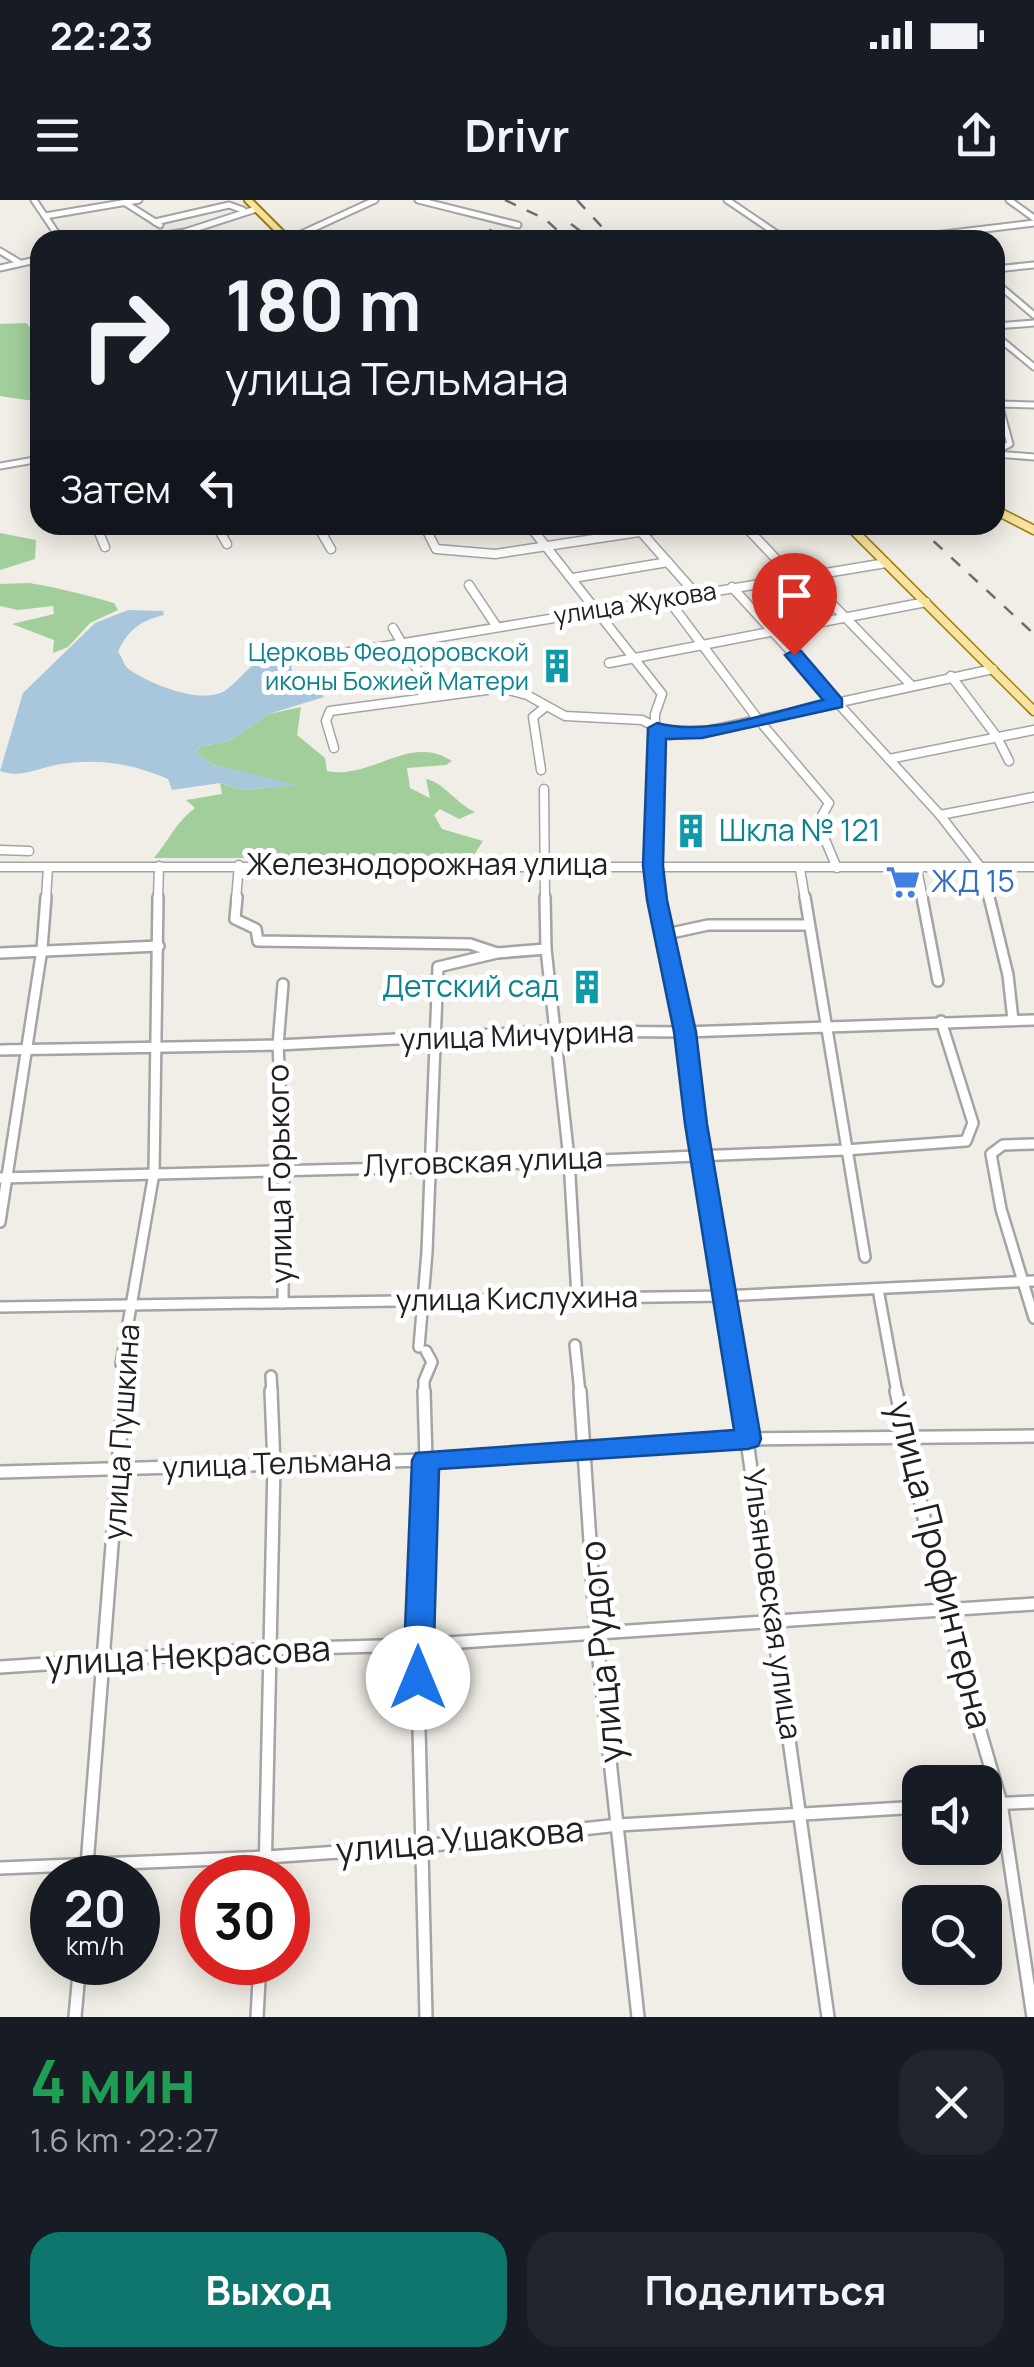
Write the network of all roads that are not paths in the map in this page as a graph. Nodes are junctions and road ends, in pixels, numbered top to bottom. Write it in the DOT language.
graph roads {
  1 [pos="34,200"];
  2 [pos="140,200"];
  3 [pos="248,200"];
  4 [pos="375,200"];
  5 [pos="418,200"];
  6 [pos="728,200"];
  7 [pos="1008,200"];
  8 [pos="126,203"];
  9 [pos="256,209"];
  10 [pos="246,211"];
  11 [pos="44,216"];
  12 [pos="1034,220"];
  13 [pos="155,222"];
  14 [pos="518,226"];
  15 [pos="54,230"];
  16 [pos="166,230"];
  17 [pos="186,230"];
  18 [pos="278,230"];
  19 [pos="310,230"];
  20 [pos="772,230"];
  21 [pos="980,230"];
  22 [pos="0,252"];
  23 [pos="30,262"];
  24 [pos="20,263"];
  25 [pos="1034,265"];
  26 [pos="0,268"];
  27 [pos="1005,268"];
  28 [pos="1005,291"];
  29 [pos="1034,319"];
  30 [pos="1005,324"];
  31 [pos="1005,343"];
  32 [pos="1034,367"];
  33 [pos="1005,404"];
  34 [pos="1034,406"];
  35 [pos="1005,454"];
  36 [pos="1034,458"];
  37 [pos="30,461"];
  38 [pos="0,466"];
  39 [pos="1005,515"];
  40 [pos="1034,530"];
  41 [pos="101,535"];
  42 [pos="222,535"];
  43 [pos="323,535"];
  44 [pos="429,535"];
  45 [pos="537,535"];
  46 [pos="602,535"];
  47 [pos="644,535"];
  48 [pos="753,535"];
  49 [pos="858,535"];
  50 [pos="227,544"];
  51 [pos="546,546"];
  52 [pos="106,547"];
  53 [pos="436,549"];
  54 [pos="332,550"];
  55 [pos="668,562"];
  56 [pos="886,562"];
  57 [pos="805,576"];
  58 [pos="573,578"];
  59 [pos="793,578"];
  60 [pos="469,585"];
  61 [pos="732,588"];
  62 [pos="695,594"];
  63 [pos="667,598"];
  64 [pos="926,602"];
  65 [pos="598,609"];
  66 [pos="847,618"];
  67 [pos="496,627"];
  68 [pos="393,628"];
  69 [pos="774,632"];
  70 [pos="403,642"];
  71 [pos="704,647"];
  72 [pos="326,656"];
  73 [pos="635,660"];
  74 [pos="609,663"];
  75 [pos="992,669"];
  76 [pos="950,676"];
  77 [pos="912,686"];
  78 [pos="432,696"];
  79 [pos="835,703"];
  80 [pos="546,709"];
  81 [pos="1034,710"];
  82 [pos="757,718"];
  83 [pos="657,728"];
  84 [pos="1034,730"];
  85 [pos="998,738"];
  86 [pos="334,748"];
  87 [pos="888,759"];
  88 [pos="1009,761"];
  89 [pos="542,770"];
  90 [pos="544,789"];
  91 [pos="1033,799"];
  92 [pos="940,815"];
  93 [pos="0,850"];
  94 [pos="29,851"];
  95 [pos="238,865"];
  96 [pos="159,866"];
  97 [pos="545,866"];
  98 [pos="653,866"];
  99 [pos="0,867"];
  100 [pos="48,867"];
  101 [pos="837,868"];
  102 [pos="800,869"];
  103 [pos="917,869"];
  104 [pos="982,869"];
  105 [pos="1032,870"];
  106 [pos="808,925"];
  107 [pos="662,935"];
  108 [pos="159,946"];
  109 [pos="546,948"];
  110 [pos="42,949"];
  111 [pos="497,952"];
  112 [pos="0,953"];
  113 [pos="938,981"];
  114 [pos="282,984"];
  115 [pos="1014,1020"];
  116 [pos="1034,1020"];
  117 [pos="941,1021"];
  118 [pos="824,1025"];
  119 [pos="552,1031"];
  120 [pos="685,1032"];
  121 [pos="432,1037"];
  122 [pos="278,1046"];
  123 [pos="153,1048"];
  124 [pos="26,1049"];
  125 [pos="0,1050"];
  126 [pos="1034,1144"];
  127 [pos="844,1150"];
  128 [pos="700,1153"];
  129 [pos="569,1160"];
  130 [pos="430,1166"];
  131 [pos="284,1168"];
  132 [pos="154,1173"];
  133 [pos="4,1178"];
  134 [pos="0,1222"];
  135 [pos="865,1257"];
  136 [pos="1030,1282"];
  137 [pos="878,1289"];
  138 [pos="723,1296"];
  139 [pos="577,1297"];
  140 [pos="426,1300"];
  141 [pos="283,1303"];
  142 [pos="132,1305"];
  143 [pos="0,1307"];
  144 [pos="1034,1318"];
  145 [pos="575,1346"];
  146 [pos="422,1349"];
  147 [pos="271,1376"];
  148 [pos="1034,1436"];
  149 [pos="748,1439"];
  150 [pos="906,1440"];
  151 [pos="586,1451"];
  152 [pos="426,1460"];
  153 [pos="274,1465"];
  154 [pos="121,1469"];
  155 [pos="0,1472"];
  156 [pos="1034,1604"];
  157 [pos="944,1608"];
  158 [pos="775,1618"];
  159 [pos="596,1632"];
  160 [pos="417,1645"];
  161 [pos="270,1649"];
  162 [pos="103,1661"];
  163 [pos="0,1667"];
  164 [pos="990,1765"];
  165 [pos="1034,1802"];
  166 [pos="1002,1803"];
  167 [pos="902,1808"];
  168 [pos="1002,1810"];
  169 [pos="801,1813"];
  170 [pos="619,1825"];
  171 [pos="424,1846"];
  172 [pos="87,1855"];
  173 [pos="267,1855"];
  174 [pos="296,1855"];
  175 [pos="0,1868"];
  176 [pos="30,1869"];
  177 [pos="78,1985"];
  178 [pos="259,1985"];
  179 [pos="76,2017"];
  180 [pos="257,2017"];
  181 [pos="426,2017"];
  182 [pos="638,2017"];
  183 [pos="828,2017"];
  184 [pos="1032,2017"];
  1 -- 11 [label="street"];
  2 -- 8 [label="street"];
  3 -- 9 [label="main road"];
  4 -- 19 [label="street"];
  5 -- 14 [label="street"];
  6 -- 20 [label="street"];
  7 -- 12 [label="street"];
  8 -- 11 [label="street"];
  8 -- 13 [label="street"];
  9 -- 10 [label="street"];
  9 -- 18 [label="main road"];
  10 -- 13 [label="street"];
  10 -- 17 [label="street"];
  11 -- 15 [label="street"];
  12 -- 21 [label="street"];
  13 -- 16 [label="street"];
  22 -- 24 [label="street"];
  23 -- 24 [label="street"];
  24 -- 26 [label="street"];
  25 -- 27 [label="street"];
  28 -- 29 [label="street"];
  29 -- 30 [label="street"];
  31 -- 32 [label="street"];
  33 -- 34 [label="street"];
  35 -- 36 [label="street"];
  37 -- 38 [label="street"];
  39 -- 40 [label="main road"];
  41 -- 52 [label="street"];
  42 -- 50 [label="street"];
  43 -- 54 [label="street"];
  44 -- 53 [label="street"];
  45 -- 51 [label="street, Ульяновская улица"];
  46 -- 51 [label="street"];
  47 -- 55 [label="street"];
  48 -- 59 [label="street"];
  49 -- 56 [label="main road"];
  51 -- 53 [label="street"];
  51 -- 58 [label="street, Ульяновская улица"];
  55 -- 58 [label="street"];
  55 -- 62 [label="street"];
  56 -- 57 [label="street, улица Жукова"];
  56 -- 64 [label="main road"];
  57 -- 59 [label="street, улица Жукова"];
  57 -- 66 [label="street"];
  58 -- 65 [label="street, Ульяновская улица"];
  59 -- 61 [label="street, улица Жукова"];
  60 -- 67 [label="street"];
  61 -- 62 [label="street, улица Жукова"];
  61 -- 69 [label="street"];
  62 -- 63 [label="street, улица Жукова"];
  63 -- 65 [label="street, улица Жукова"];
  63 -- 71 [label="street"];
  64 -- 66 [label="street"];
  64 -- 75 [label="main road"];
  65 -- 67 [label="street, улица Жукова"];
  65 -- 73 [label="street, Ульяновская улица"];
  66 -- 69 [label="street"];
  66 -- 77 [label="street"];
  67 -- 70 [label="street, улица Жукова"];
  68 -- 70 [label="street"];
  69 -- 71 [label="street"];
  69 -- 79 [label="street"];
  70 -- 72 [label="street, улица Жукова"];
  70 -- 78 [label="street"];
  71 -- 73 [label="street"];
  71 -- 82 [label="street"];
  73 -- 74 [label="street"];
  73 -- 83 [label="street, Ульяновская улица"];
  75 -- 76 [label="street"];
  75 -- 81 [label="main road"];
  76 -- 77 [label="street"];
  76 -- 85 [label="street"];
  77 -- 79 [label="street"];
  78 -- 80 [label="street"];
  78 -- 86 [label="street"];
  79 -- 82 [label="street"];
  79 -- 87 [label="street"];
  80 -- 83 [label="street"];
  80 -- 89 [label="street"];
  82 -- 83 [label="street"];
  82 -- 101 [label="street"];
  83 -- 98 [label="street, Ульяновская улица"];
  84 -- 85 [label="street"];
  85 -- 87 [label="street"];
  85 -- 88 [label="street"];
  87 -- 92 [label="street"];
  90 -- 97 [label="street"];
  91 -- 92 [label="street"];
  92 -- 104 [label="street"];
  93 -- 94 [label="street"];
  95 -- 96 [label="street, Железнодорожная улица"];
  95 -- 97 [label="street, Железнодорожная улица"];
  95 -- 111 [label="street"];
  96 -- 100 [label="street, Железнодорожная улица"];
  96 -- 108 [label="street, улица Пушкина"];
  97 -- 98 [label="street, Железнодорожная улица"];
  97 -- 109 [label="street"];
  98 -- 102 [label="street, Железнодорожная улица"];
  98 -- 107 [label="street, Ульяновская улица"];
  99 -- 100 [label="street, Железнодорожная улица"];
  100 -- 110 [label="street"];
  101 -- 102 [label="street, Железнодорожная улица"];
  101 -- 103 [label="street, Железнодорожная улица"];
  102 -- 106 [label="street"];
  103 -- 104 [label="street, Железнодорожная улица"];
  103 -- 113 [label="street"];
  104 -- 105 [label="street, Железнодорожная улица"];
  104 -- 115 [label="street"];
  106 -- 107 [label="street"];
  106 -- 118 [label="street"];
  107 -- 120 [label="street, Ульяновская улица"];
  108 -- 110 [label="street"];
  108 -- 123 [label="street, улица Пушкина"];
  109 -- 111 [label="street"];
  109 -- 119 [label="street"];
  110 -- 112 [label="street"];
  110 -- 124 [label="street"];
  111 -- 121 [label="street"];
  114 -- 122 [label="street, улица Горького"];
  115 -- 116 [label="street, улица Мичурина"];
  115 -- 117 [label="street, улица Мичурина"];
  117 -- 118 [label="street, улица Мичурина"];
  117 -- 127 [label="street, Луговская улица"];
  118 -- 120 [label="street, улица Мичурина"];
  118 -- 127 [label="street"];
  119 -- 120 [label="street, улица Мичурина"];
  119 -- 121 [label="street, улица Мичурина"];
  119 -- 129 [label="street"];
  120 -- 128 [label="street, Ульяновская улица"];
  121 -- 122 [label="street, улица Мичурина"];
  121 -- 130 [label="street"];
  122 -- 123 [label="street, улица Мичурина"];
  122 -- 131 [label="street, улица Горького"];
  123 -- 124 [label="street, улица Мичурина"];
  123 -- 132 [label="street, улица Пушкина"];
  124 -- 125 [label="street, улица Мичурина"];
  124 -- 133 [label="street"];
  126 -- 136 [label="street"];
  127 -- 128 [label="street, Луговская улица"];
  127 -- 135 [label="street"];
  128 -- 129 [label="street, Луговская улица"];
  128 -- 138 [label="street, Ульяновская улица"];
  129 -- 130 [label="street, Луговская улица"];
  129 -- 139 [label="street"];
  130 -- 131 [label="street, Луговская улица"];
  130 -- 140 [label="street"];
  131 -- 132 [label="street, Луговская улица"];
  131 -- 141 [label="street, улица Горького"];
  132 -- 133 [label="street, Луговская улица"];
  132 -- 142 [label="street, улица Пушкина"];
  133 -- 134 [label="street"];
  136 -- 137 [label="street, улица Кислухина"];
  136 -- 144 [label="street"];
  137 -- 138 [label="street, улица Кислухина"];
  137 -- 150 [label="street, улица Профинтерна"];
  138 -- 139 [label="street, улица Кислухина"];
  138 -- 149 [label="street, Ульяновская улица"];
  139 -- 140 [label="street, улица Кислухина"];
  140 -- 141 [label="street, улица Кислухина"];
  140 -- 146 [label="street"];
  141 -- 142 [label="street, улица Кислухина"];
  142 -- 143 [label="street, улица Кислухина"];
  142 -- 154 [label="street, улица Пушкина"];
  145 -- 151 [label="street, улица Рудого"];
  146 -- 152 [label="street"];
  147 -- 153 [label="street"];
  148 -- 150 [label="street, улица Тельмана"];
  149 -- 150 [label="street, улица Тельмана"];
  149 -- 151 [label="street, улица Тельмана"];
  149 -- 158 [label="street, Ульяновская улица"];
  150 -- 157 [label="street, улица Профинтерна"];
  151 -- 152 [label="street, улица Тельмана"];
  151 -- 159 [label="street, улица Рудого"];
  152 -- 153 [label="street, улица Тельмана"];
  152 -- 160 [label="street"];
  153 -- 154 [label="street, улица Тельмана"];
  153 -- 161 [label="street"];
  154 -- 155 [label="street, улица Тельмана"];
  154 -- 162 [label="street, улица Пушкина"];
  156 -- 157 [label="street, улица Некрасова"];
  157 -- 158 [label="street, улица Некрасова"];
  157 -- 164 [label="street, улица Профинтерна"];
  158 -- 159 [label="street, улица Некрасова"];
  158 -- 169 [label="street, Ульяновская улица"];
  159 -- 160 [label="street, улица Некрасова"];
  159 -- 170 [label="street, улица Рудого"];
  160 -- 161 [label="street, улица Некрасова"];
  160 -- 171 [label="street"];
  161 -- 162 [label="street, улица Некрасова"];
  161 -- 173 [label="street"];
  162 -- 163 [label="street, улица Некрасова"];
  162 -- 172 [label="street, улица Пушкина"];
  165 -- 166 [label="street"];
  167 -- 169 [label="street, улица Ушакова"];
  168 -- 184 [label="street, улица Профинтерна"];
  169 -- 170 [label="street, улица Ушакова"];
  169 -- 183 [label="street, Ульяновская улица"];
  170 -- 171 [label="street, улица Ушакова"];
  170 -- 182 [label="street, улица Рудого"];
  171 -- 174 [label="street, улица Ушакова"];
  171 -- 181 [label="street"];
  175 -- 176 [label="street, улица Ушакова"];
  177 -- 179 [label="street"];
  178 -- 180 [label="street"];
}
